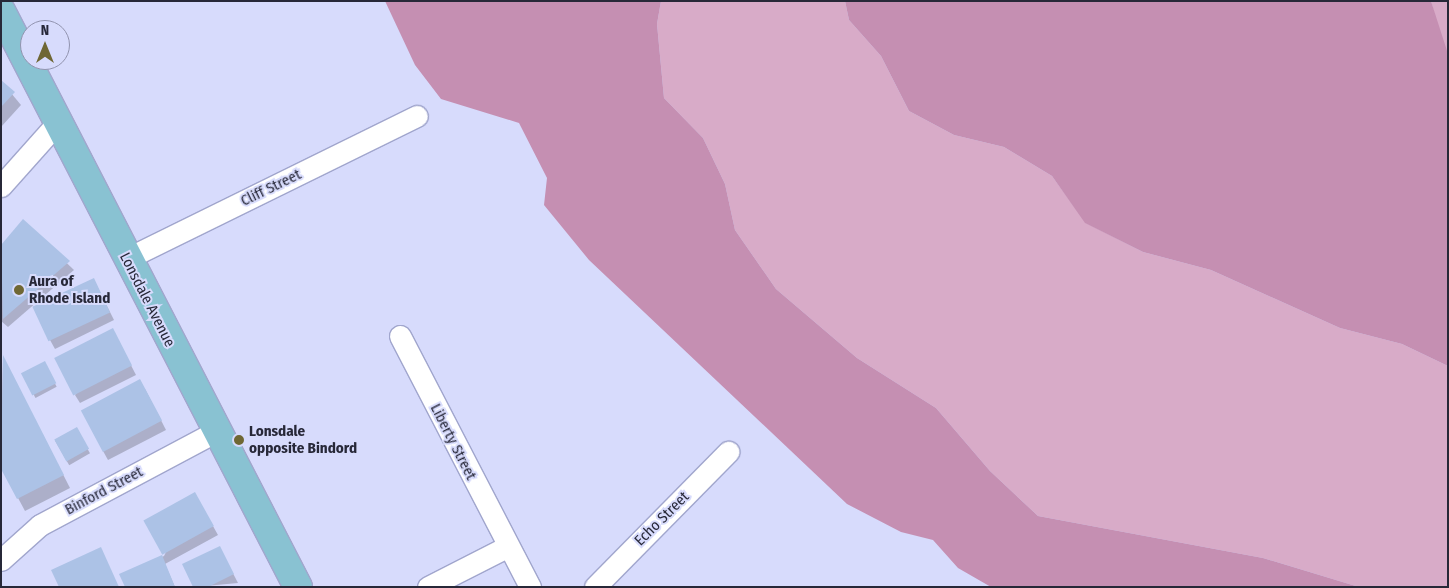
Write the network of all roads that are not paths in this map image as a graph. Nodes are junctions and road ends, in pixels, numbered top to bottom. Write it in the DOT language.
graph roads {
  1 [pos="1,11"];
  2 [pos="417,116"];
  3 [pos="59,120"];
  4 [pos="1,186"];
  5 [pos="126,259"];
  6 [pos="400,336"];
  7 [pos="215,432"];
  8 [pos="728,452"];
  9 [pos="507,547"];
  10 [pos="1,560"];
  11 [pos="298,587"];
  12 [pos="428,587"];
  13 [pos="530,587"];
  14 [pos="595,587"];
  1 -- 3 [label="main road, Lonsdale Avenue"];
  2 -- 5 [label="street, Cliff Street"];
  3 -- 4 [label="street"];
  3 -- 5 [label="main road, Lonsdale Avenue"];
  5 -- 7 [label="main road, Lonsdale Avenue"];
  6 -- 9 [label="street, Liberty Street"];
  7 -- 10 [label="street, Binford Street"];
  7 -- 11 [label="main road, Lonsdale Avenue"];
  8 -- 14 [label="street, Echo Street"];
  9 -- 12 [label="street"];
  9 -- 13 [label="street, Liberty Street"];
}
